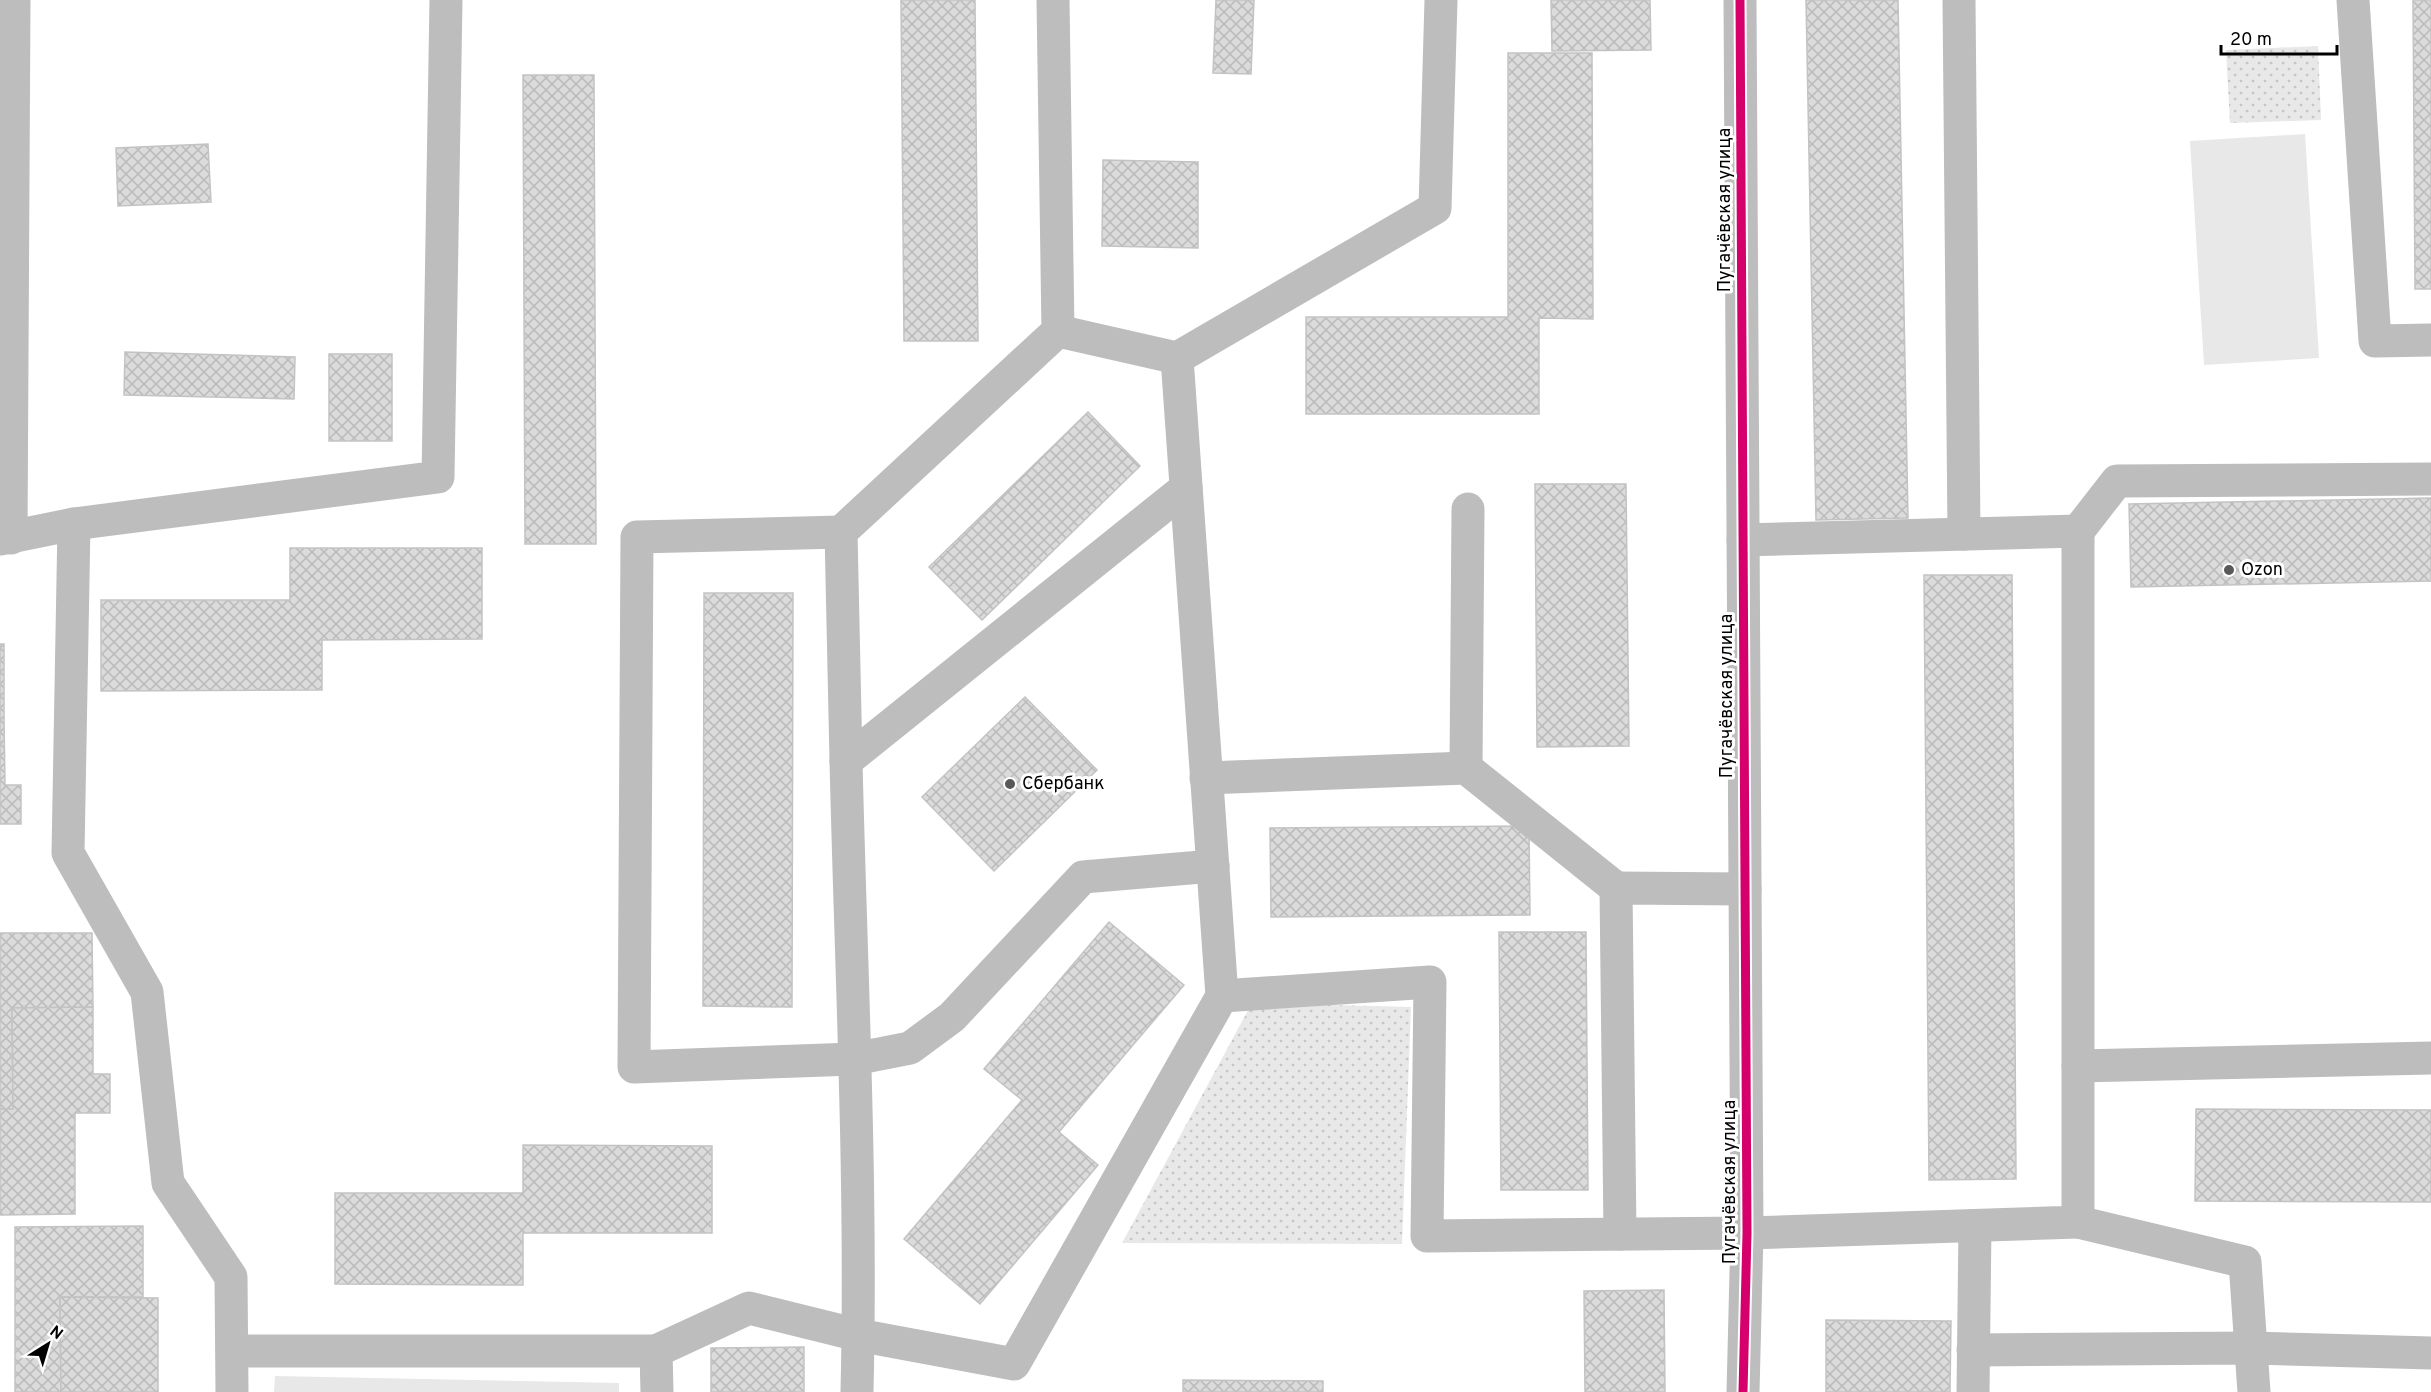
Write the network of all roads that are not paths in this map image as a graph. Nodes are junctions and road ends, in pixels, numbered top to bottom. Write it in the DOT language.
graph roads {
  1 [pos="14,0"];
  2 [pos="446,0"];
  3 [pos="1053,0"];
  4 [pos="1441,0"];
  5 [pos="1740,0"];
  6 [pos="1959,0"];
  7 [pos="2353,0"];
  8 [pos="1058,331"];
  9 [pos="2431,340"];
  10 [pos="1177,358"];
  11 [pos="2431,479"];
  12 [pos="1186,488"];
  13 [pos="1468,508"];
  14 [pos="74,524"];
  15 [pos="842,531"];
  16 [pos="2078,531"];
  17 [pos="1964,534"];
  18 [pos="6,539"];
  19 [pos="1743,540"];
  20 [pos="846,761"];
  21 [pos="1466,768"];
  22 [pos="1206,778"];
  23 [pos="1212,866"];
  24 [pos="1616,888"];
  25 [pos="1745,889"];
  26 [pos="1222,996"];
  27 [pos="2431,1058"];
  28 [pos="854,1059"];
  29 [pos="2078,1066"];
  30 [pos="2078,1222"];
  31 [pos="1975,1226"];
  32 [pos="1747,1233"];
  33 [pos="1620,1234"];
  34 [pos="858,1335"];
  35 [pos="2251,1348"];
  36 [pos="1973,1350"];
  37 [pos="233,1351"];
  38 [pos="656,1351"];
  39 [pos="2431,1353"];
  40 [pos="232,1392"];
  41 [pos="657,1392"];
  42 [pos="857,1392"];
  43 [pos="1743,1392"];
  44 [pos="1973,1392"];
  45 [pos="2254,1392"];
  1 -- 18 [label="street"];
  2 -- 14 [label="street"];
  3 -- 8 [label="street"];
  4 -- 10 [label="street"];
  5 -- 19 [label="street, Пугачёвская улица"];
  6 -- 17 [label="street"];
  7 -- 9 [label="street"];
  8 -- 10 [label="street"];
  8 -- 15 [label="street"];
  10 -- 12 [label="street"];
  11 -- 16 [label="street"];
  12 -- 20 [label="street"];
  12 -- 22 [label="street"];
  13 -- 21 [label="street"];
  14 -- 18 [label="street"];
  14 -- 37 [label="street"];
  15 -- 20 [label="street"];
  15 -- 28 [label="street"];
  16 -- 17 [label="street"];
  16 -- 29 [label="street"];
  17 -- 19 [label="street"];
  19 -- 25 [label="street, Пугачёвская улица"];
  20 -- 28 [label="street"];
  21 -- 22 [label="street"];
  21 -- 24 [label="street"];
  22 -- 23 [label="street"];
  23 -- 26 [label="street"];
  23 -- 28 [label="street"];
  24 -- 25 [label="street"];
  24 -- 33 [label="street"];
  25 -- 32 [label="street, Пугачёвская улица"];
  26 -- 33 [label="street"];
  26 -- 34 [label="street"];
  27 -- 29 [label="street"];
  28 -- 34 [label="street"];
  29 -- 30 [label="street"];
  30 -- 31 [label="street"];
  30 -- 35 [label="street"];
  31 -- 32 [label="street"];
  31 -- 36 [label="street"];
  32 -- 33 [label="street"];
  32 -- 43 [label="street, Пугачёвская улица"];
  34 -- 38 [label="street"];
  34 -- 42 [label="street"];
  35 -- 36 [label="street"];
  35 -- 39 [label="street"];
  35 -- 45 [label="street"];
  36 -- 44 [label="street"];
  37 -- 38 [label="street"];
  37 -- 40 [label="street"];
  38 -- 41 [label="street"];
}
